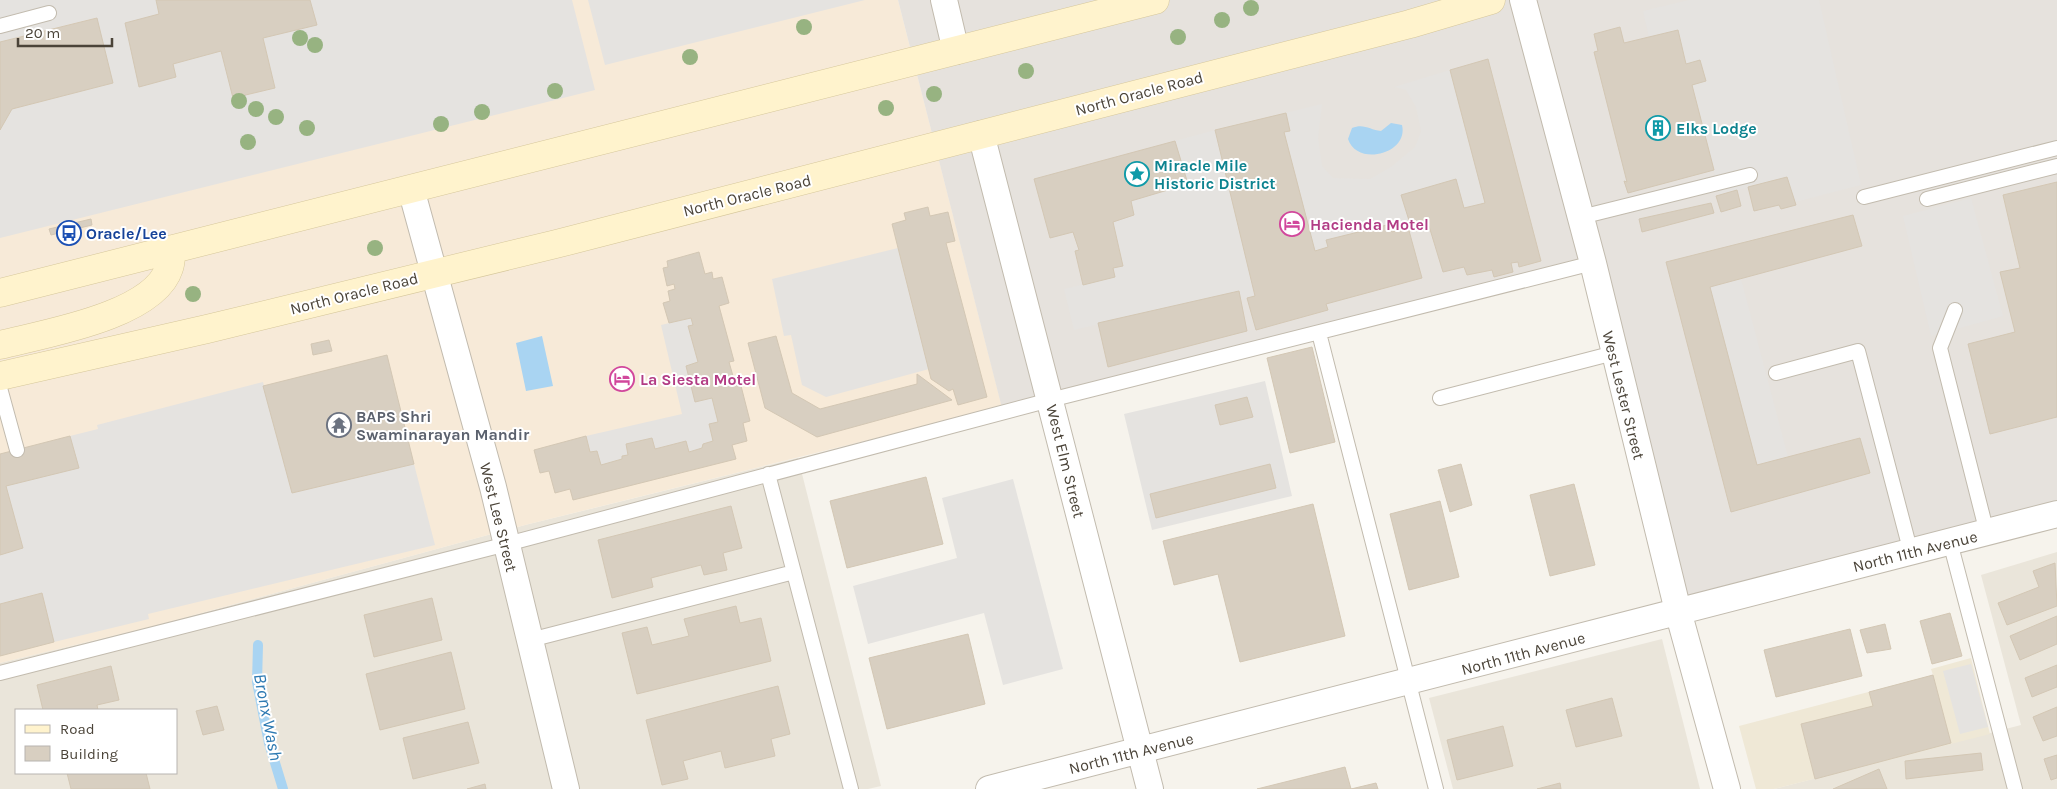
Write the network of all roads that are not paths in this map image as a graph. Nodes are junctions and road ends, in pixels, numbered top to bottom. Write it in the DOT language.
graph roads {
  1 [pos="944,0"];
  2 [pos="1155,0"];
  3 [pos="1491,0"];
  4 [pos="1523,0"];
  5 [pos="49,13"];
  6 [pos="0,26"];
  7 [pos="956,51"];
  8 [pos="981,134"];
  9 [pos="2057,148"];
  10 [pos="2057,166"];
  11 [pos="1750,175"];
  12 [pos="411,189"];
  13 [pos="1864,197"];
  14 [pos="1927,200"];
  15 [pos="1581,217"];
  16 [pos="172,250"];
  17 [pos="1593,263"];
  18 [pos="434,273"];
  19 [pos="0,292"];
  20 [pos="1955,310"];
  21 [pos="1319,333"];
  22 [pos="0,346"];
  23 [pos="1614,353"];
  24 [pos="1776,373"];
  25 [pos="0,376"];
  26 [pos="0,388"];
  27 [pos="1440,398"];
  28 [pos="1050,400"];
  29 [pos="17,450"];
  30 [pos="768,474"];
  31 [pos="2057,514"];
  32 [pos="1987,533"];
  33 [pos="1950,542"];
  34 [pos="507,544"];
  35 [pos="1911,553"];
  36 [pos="794,572"];
  37 [pos="1678,611"];
  38 [pos="530,640"];
  39 [pos="0,673"];
  40 [pos="1408,682"];
  41 [pos="1140,750"];
  42 [pos="566,789"];
  43 [pos="851,789"];
  44 [pos="989,789"];
  45 [pos="1150,789"];
  46 [pos="1436,789"];
  47 [pos="1728,789"];
  48 [pos="2014,789"];
  1 -- 7 [label="street"];
  2 -- 7 [label="main road"];
  3 -- 8 [label="main road, North Oracle Road"];
  4 -- 15 [label="street, West Lester Street"];
  5 -- 6 [label="lane"];
  7 -- 12 [label="main road"];
  8 -- 18 [label="main road, North Oracle Road"];
  8 -- 28 [label="street, West Elm Street"];
  9 -- 13 [label="lane"];
  10 -- 14 [label="lane"];
  11 -- 15 [label="lane"];
  12 -- 16 [label="main road"];
  12 -- 18 [label="street, West Lee Street"];
  15 -- 17 [label="street, West Lester Street"];
  16 -- 19 [label="main road"];
  16 -- 22 [label="main road"];
  17 -- 21 [label="lane"];
  17 -- 23 [label="street, West Lester Street"];
  18 -- 25 [label="main road, North Oracle Road"];
  18 -- 34 [label="street, West Lee Street"];
  20 -- 32 [label="lane"];
  21 -- 28 [label="lane"];
  21 -- 40 [label="lane"];
  23 -- 27 [label="lane"];
  23 -- 37 [label="street, West Lester Street"];
  24 -- 35 [label="lane"];
  26 -- 29 [label="lane"];
  28 -- 30 [label="lane"];
  28 -- 41 [label="street, West Elm Street"];
  30 -- 34 [label="lane"];
  30 -- 36 [label="lane"];
  31 -- 32 [label="street, North 11th Avenue"];
  32 -- 33 [label="street, North 11th Avenue"];
  33 -- 35 [label="street, North 11th Avenue"];
  33 -- 48 [label="lane"];
  34 -- 38 [label="street, West Lee Street"];
  34 -- 39 [label="lane"];
  35 -- 37 [label="street, North 11th Avenue"];
  36 -- 38 [label="lane"];
  36 -- 43 [label="lane"];
  37 -- 40 [label="street, North 11th Avenue"];
  37 -- 47 [label="street, West Lester Street"];
  38 -- 42 [label="street, West Lee Street"];
  40 -- 41 [label="street, North 11th Avenue"];
  40 -- 46 [label="lane"];
  41 -- 44 [label="street, North 11th Avenue"];
  41 -- 45 [label="street, West Elm Street"];
}
